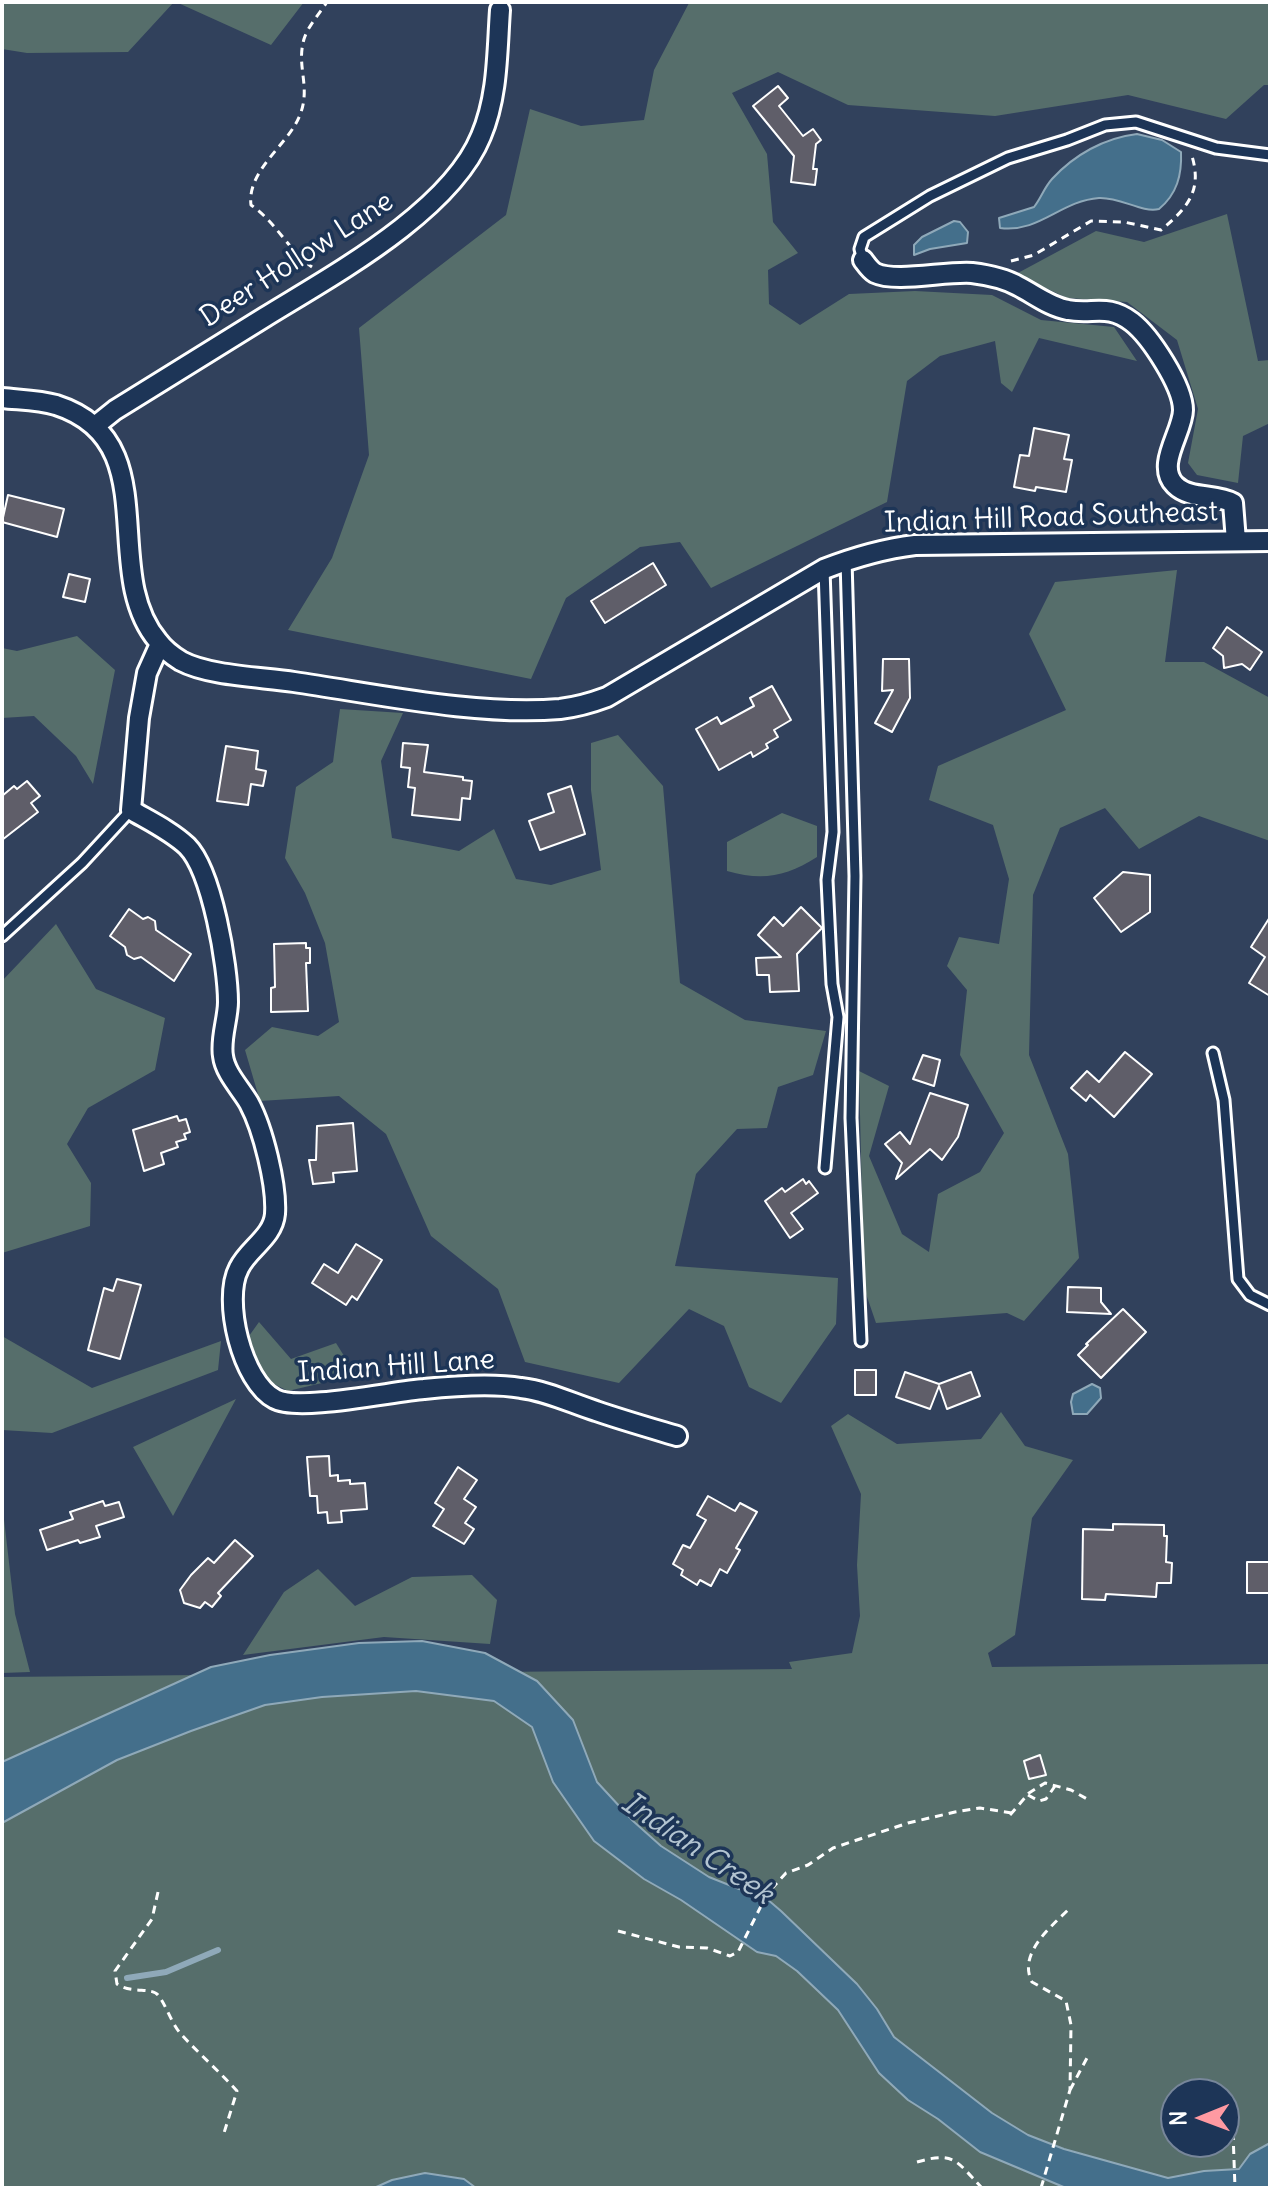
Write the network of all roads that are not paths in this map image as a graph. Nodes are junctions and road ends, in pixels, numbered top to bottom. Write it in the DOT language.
graph roads {
  1 [pos="500,10"];
  2 [pos="1270,155"];
  3 [pos="863,260"];
  4 [pos="2,398"];
  5 [pos="95,426"];
  6 [pos="1236,541"];
  7 [pos="1270,541"];
  8 [pos="846,560"];
  9 [pos="824,569"];
  10 [pos="160,644"];
  11 [pos="131,810"];
  12 [pos="2,936"];
  13 [pos="1213,1053"];
  14 [pos="825,1168"];
  15 [pos="1270,1305"];
  16 [pos="861,1341"];
  17 [pos="677,1436"];
  1 -- 5 [label="street, Deer Hollow Lane"];
  2 -- 3 [label="lane"];
  3 -- 6 [label="street"];
  4 -- 5 [label="street, Indian Hill Road Southeast"];
  5 -- 10 [label="street, Indian Hill Road Southeast"];
  6 -- 7 [label="street, Indian Hill Road Southeast"];
  6 -- 8 [label="street, Indian Hill Road Southeast"];
  8 -- 9 [label="street, Indian Hill Road Southeast"];
  8 -- 16 [label="lane"];
  9 -- 10 [label="street, Indian Hill Road Southeast"];
  9 -- 14 [label="lane"];
  10 -- 11 [label="street"];
  11 -- 12 [label="lane"];
  11 -- 17 [label="street, Indian Hill Lane"];
  13 -- 15 [label="lane"];
}
